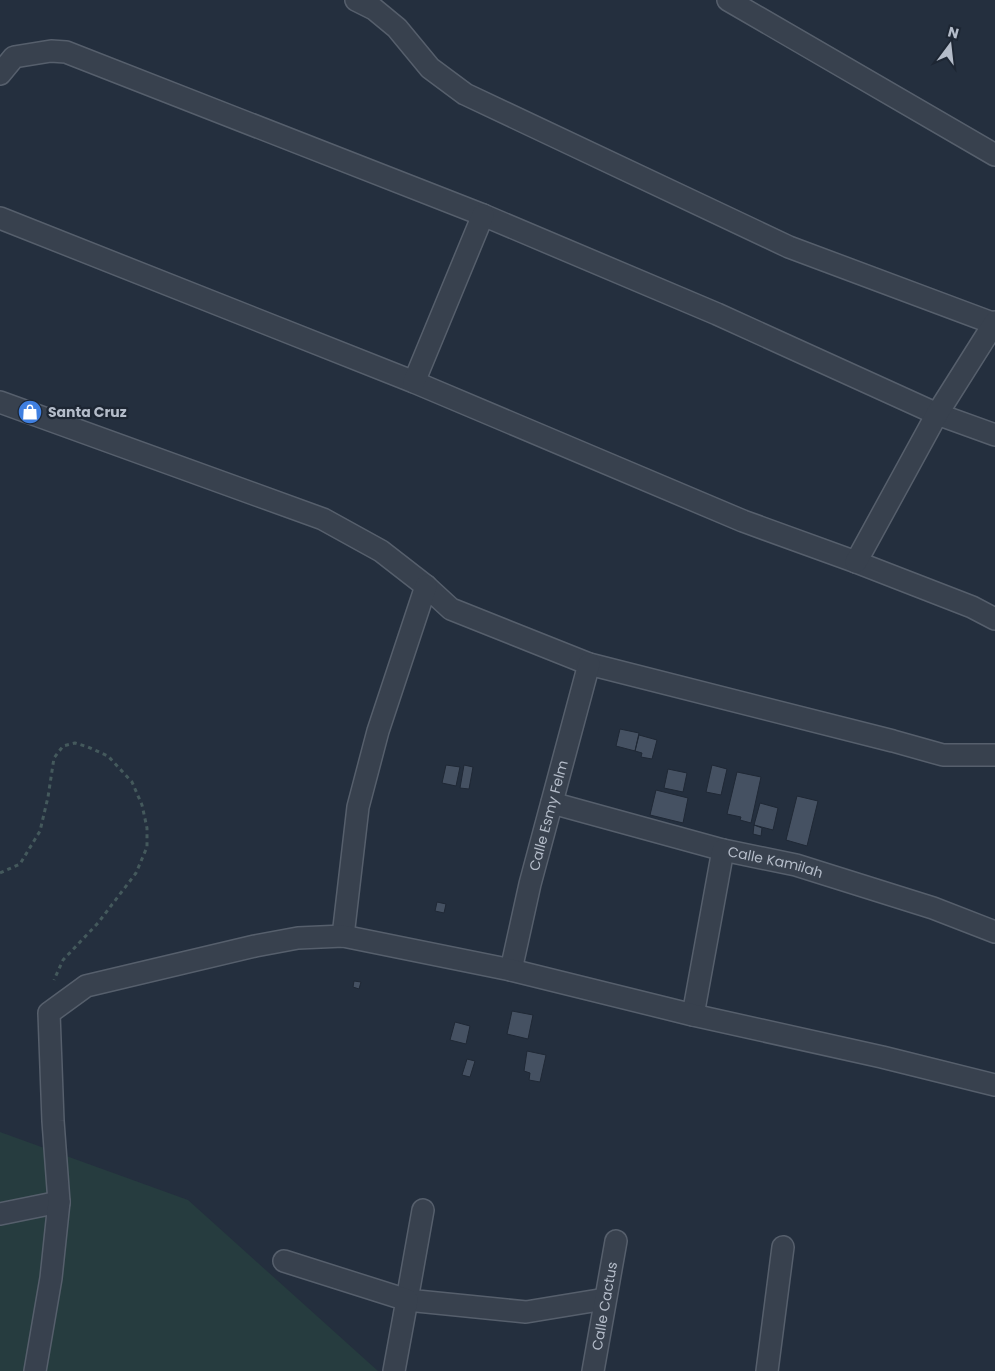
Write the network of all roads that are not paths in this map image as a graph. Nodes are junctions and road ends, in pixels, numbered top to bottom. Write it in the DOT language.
graph roads {
  1 [pos="356,0"];
  2 [pos="728,0"];
  3 [pos="0,74"];
  4 [pos="995,155"];
  5 [pos="483,215"];
  6 [pos="0,218"];
  7 [pos="995,323"];
  8 [pos="414,382"];
  9 [pos="0,402"];
  10 [pos="937,414"];
  11 [pos="995,435"];
  12 [pos="856,562"];
  13 [pos="426,586"];
  14 [pos="995,619"];
  15 [pos="589,664"];
  16 [pos="995,755"];
  17 [pos="552,803"];
  18 [pos="723,850"];
  19 [pos="995,932"];
  20 [pos="343,936"];
  21 [pos="510,970"];
  22 [pos="693,1015"];
  23 [pos="995,1085"];
  24 [pos="59,1202"];
  25 [pos="423,1210"];
  26 [pos="0,1214"];
  27 [pos="616,1241"];
  28 [pos="783,1247"];
  29 [pos="284,1261"];
  30 [pos="605,1299"];
  31 [pos="407,1300"];
  32 [pos="35,1371"];
  33 [pos="394,1371"];
  34 [pos="593,1371"];
  35 [pos="767,1371"];
  1 -- 7 [label="street"];
  2 -- 4 [label="street"];
  3 -- 5 [label="street"];
  5 -- 8 [label="street"];
  5 -- 10 [label="street"];
  6 -- 8 [label="street"];
  7 -- 10 [label="street"];
  8 -- 12 [label="street"];
  9 -- 13 [label="street"];
  10 -- 11 [label="street"];
  10 -- 12 [label="street"];
  12 -- 14 [label="street"];
  13 -- 15 [label="street"];
  13 -- 20 [label="street"];
  15 -- 16 [label="street"];
  15 -- 17 [label="street, Calle Esmy Felm"];
  17 -- 18 [label="street, Calle Kamilah"];
  17 -- 21 [label="street, Calle Esmy Felm"];
  18 -- 19 [label="street, Calle Kamilah"];
  18 -- 22 [label="street"];
  20 -- 21 [label="street"];
  20 -- 24 [label="street"];
  21 -- 22 [label="street"];
  22 -- 23 [label="street"];
  24 -- 26 [label="street"];
  24 -- 32 [label="street"];
  25 -- 31 [label="street"];
  27 -- 30 [label="street, Calle Cactus"];
  28 -- 35 [label="street"];
  29 -- 31 [label="street"];
  30 -- 31 [label="street"];
  30 -- 34 [label="street, Calle Cactus"];
  31 -- 33 [label="street"];
}
